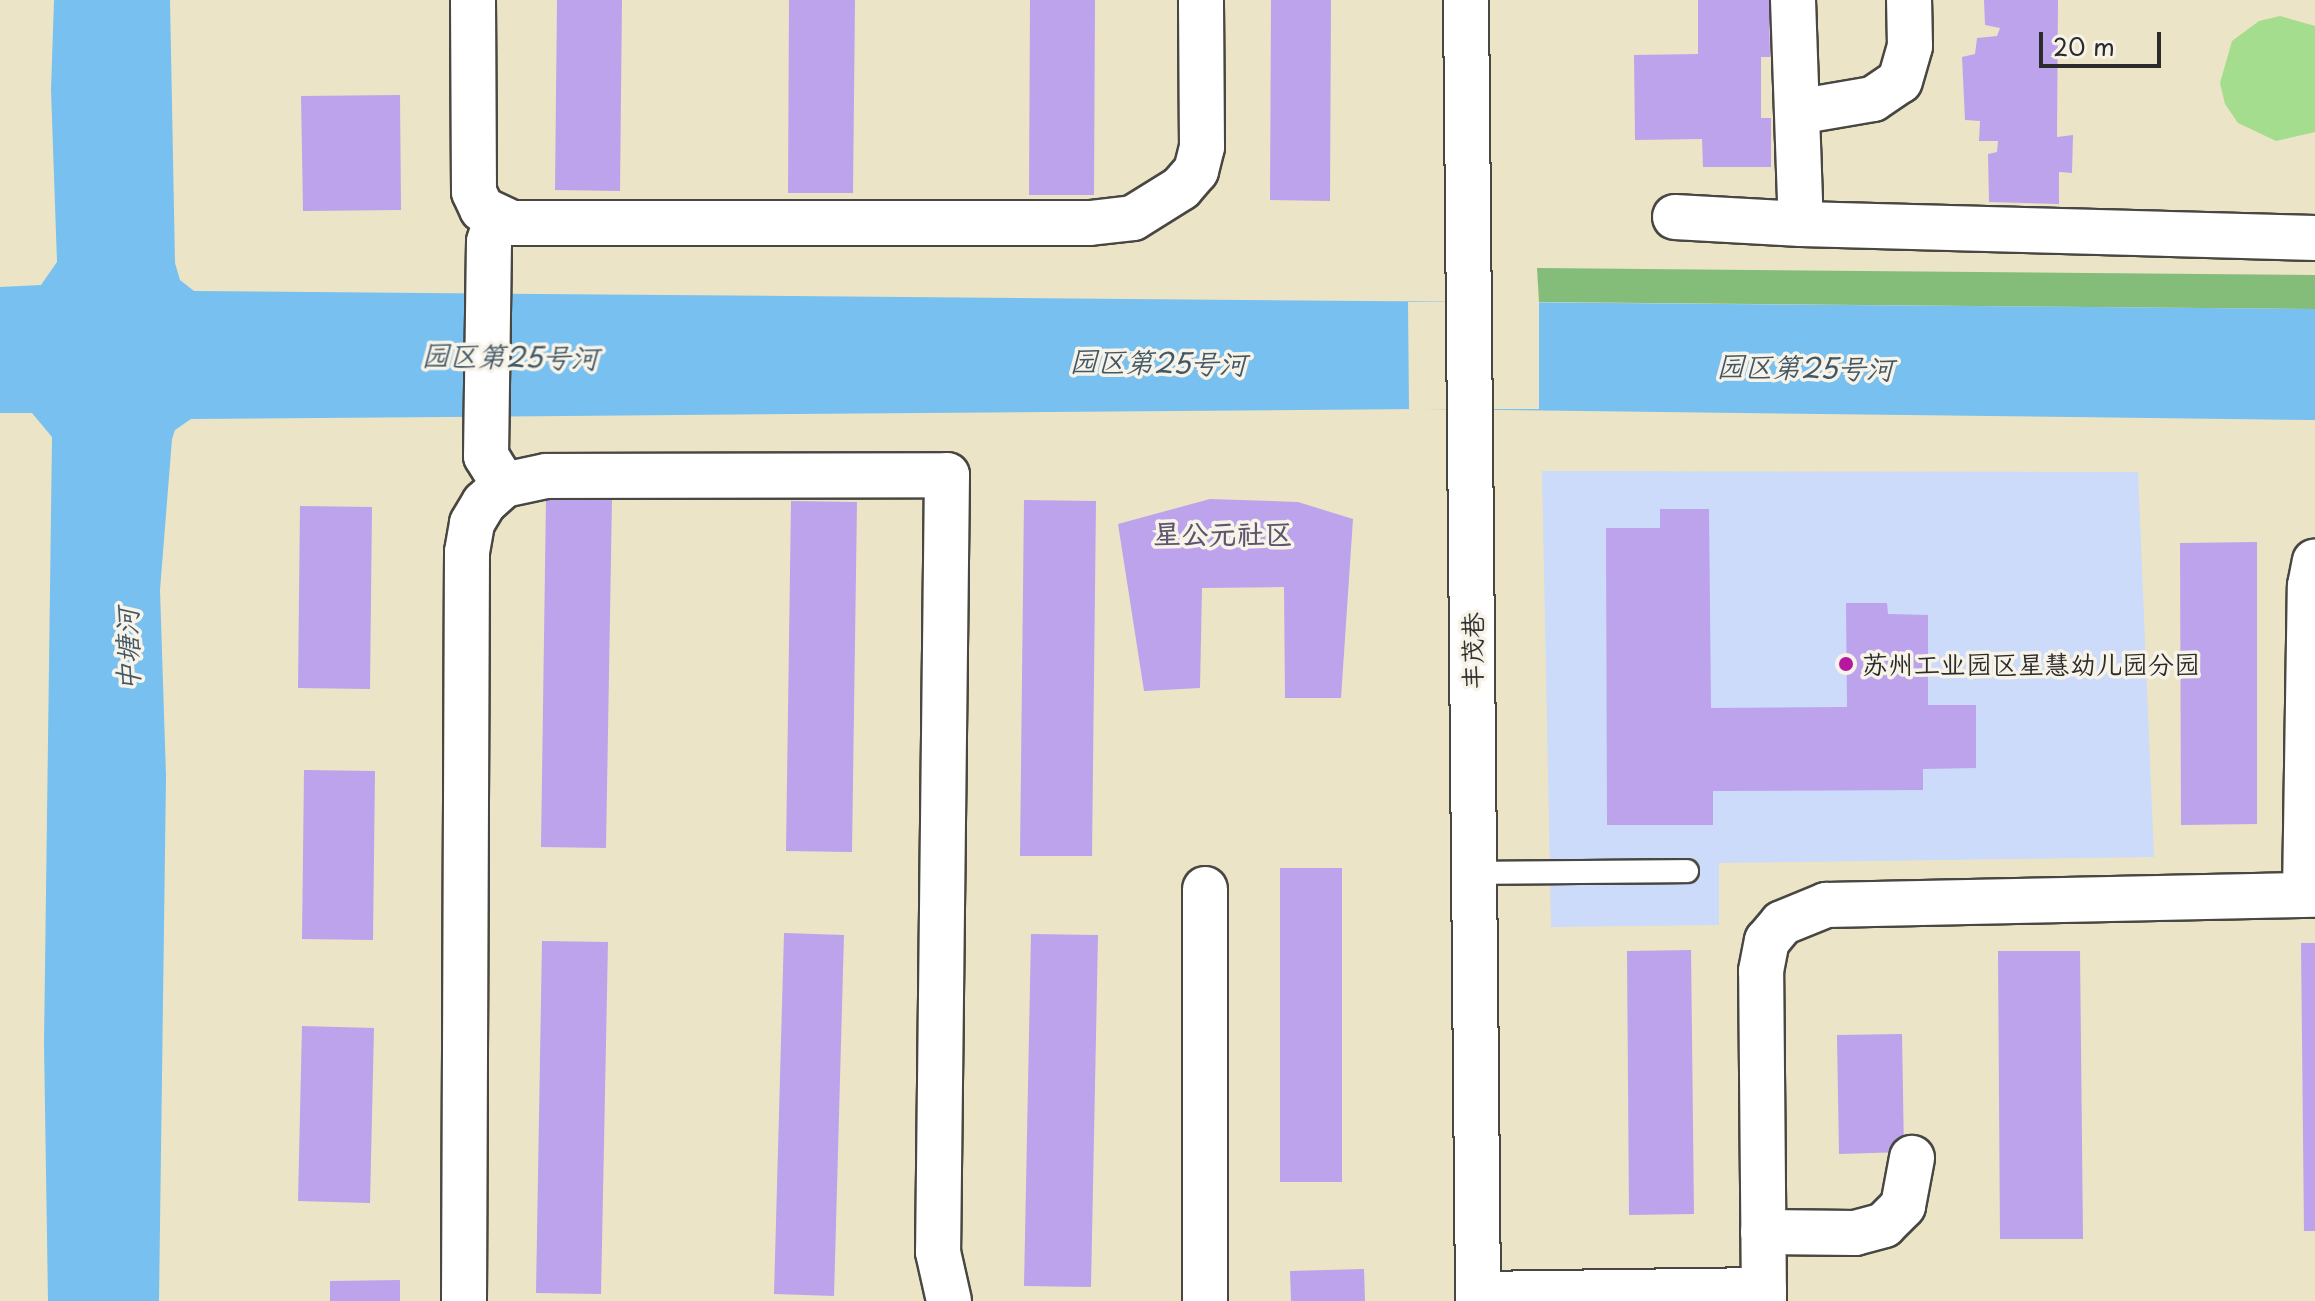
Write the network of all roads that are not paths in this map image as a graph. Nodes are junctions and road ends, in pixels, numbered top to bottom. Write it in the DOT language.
graph roads {
  1 [pos="473,0"];
  2 [pos="1201,0"];
  3 [pos="1466,0"];
  4 [pos="1793,0"];
  5 [pos="1909,0"];
  6 [pos="1797,112"];
  7 [pos="1675,217"];
  8 [pos="496,220"];
  9 [pos="1801,224"];
  10 [pos="2315,238"];
  11 [pos="504,485"];
  12 [pos="2315,561"];
  13 [pos="1687,871"];
  14 [pos="1473,873"];
  15 [pos="1205,889"];
  16 [pos="2310,895"];
  17 [pos="1912,1158"];
  18 [pos="1763,1232"];
  19 [pos="1764,1296"];
  20 [pos="1478,1298"];
  21 [pos="464,1301"];
  22 [pos="949,1301"];
  23 [pos="1205,1301"];
  1 -- 8 [label="street"];
  2 -- 8 [label="street"];
  3 -- 14 [label="street, 丰茂巷"];
  4 -- 6 [label="street"];
  5 -- 6 [label="street"];
  6 -- 9 [label="street"];
  7 -- 9 [label="street"];
  8 -- 11 [label="street"];
  9 -- 10 [label="street"];
  11 -- 21 [label="street"];
  11 -- 22 [label="street"];
  12 -- 16 [label="street"];
  13 -- 14 [label="lane"];
  14 -- 20 [label="street, 丰茂巷"];
  15 -- 23 [label="street"];
  16 -- 18 [label="street"];
  17 -- 18 [label="street"];
  18 -- 19 [label="street"];
  19 -- 20 [label="street"];
}
